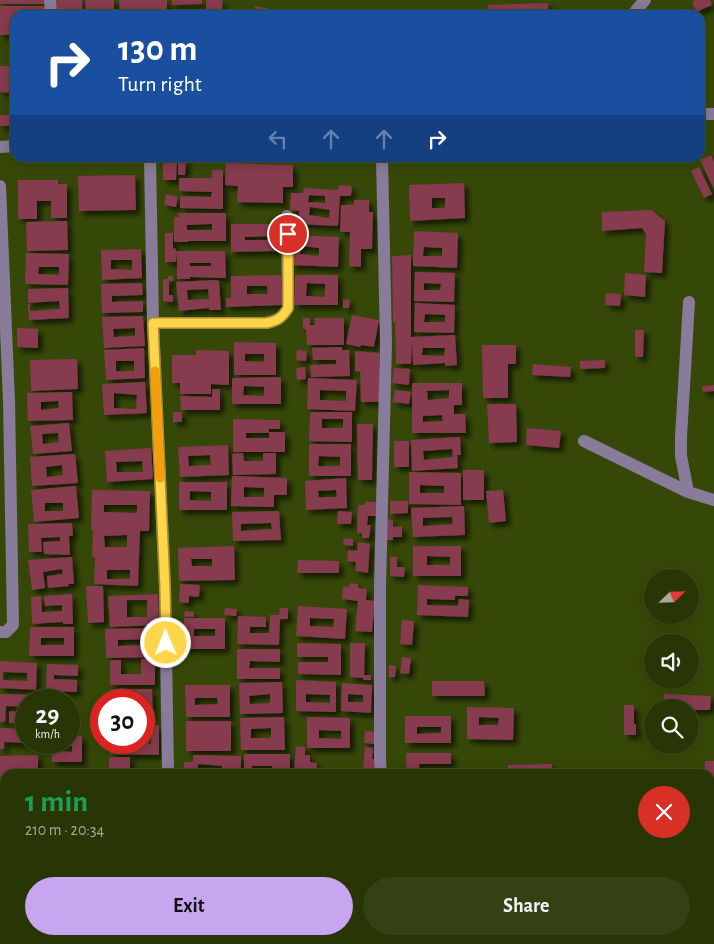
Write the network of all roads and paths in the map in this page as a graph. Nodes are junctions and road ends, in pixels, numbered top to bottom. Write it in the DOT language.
graph roads {
  1 [pos="645,0"];
  2 [pos="635,10"];
  3 [pos="150,162"];
  4 [pos="382,162"];
  5 [pos="0,186"];
  6 [pos="287,216"];
  7 [pos="689,302"];
  8 [pos="153,323"];
  9 [pos="584,441"];
  10 [pos="688,492"];
  11 [pos="714,500"];
  12 [pos="0,632"];
  13 [pos="168,769"];
  14 [pos="381,769"];
  1 -- 2 [label="street"];
  3 -- 8 [label="street"];
  4 -- 14 [label="street"];
  5 -- 12 [label="street"];
  6 -- 8 [label="street"];
  7 -- 10 [label="street"];
  8 -- 13 [label="street"];
  9 -- 10 [label="street"];
  10 -- 11 [label="street"];
}
